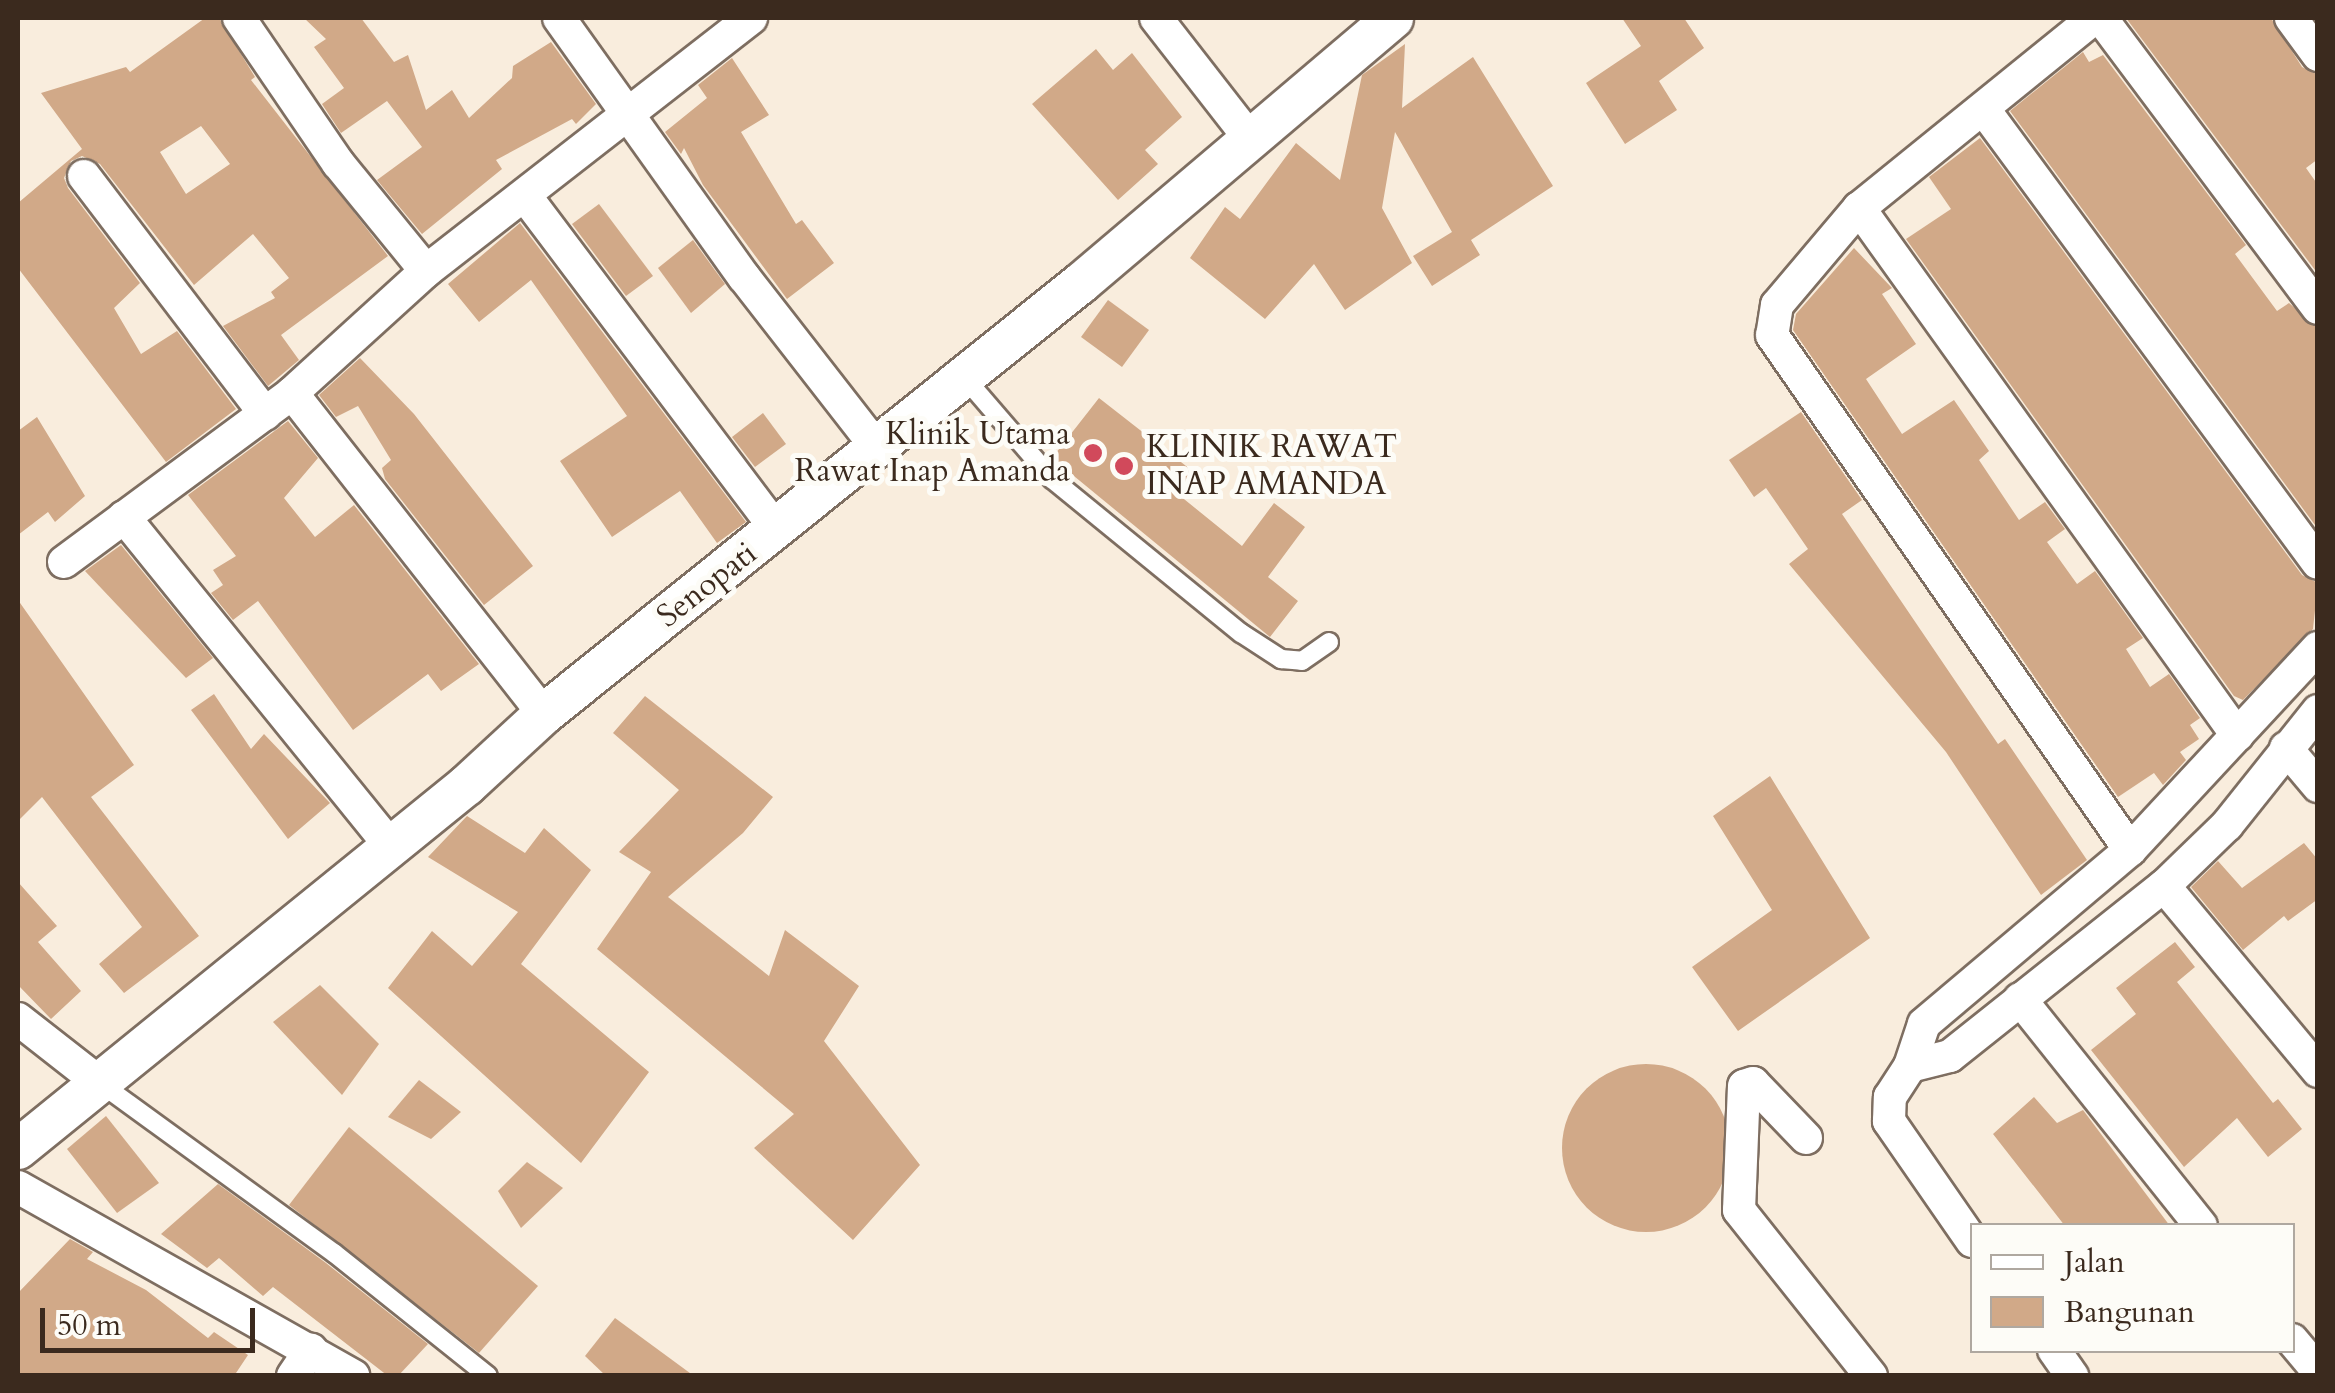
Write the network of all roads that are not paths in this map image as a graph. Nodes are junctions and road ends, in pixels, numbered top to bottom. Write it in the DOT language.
graph roads {
  1 [pos="239,18"];
  2 [pos="559,18"];
  3 [pos="751,18"];
  4 [pos="1156,18"];
  5 [pos="1393,18"];
  6 [pos="2098,18"];
  7 [pos="2291,18"];
  8 [pos="2318,55"];
  9 [pos="626,110"];
  10 [pos="1985,111"];
  11 [pos="1248,136"];
  12 [pos="84,176"];
  13 [pos="526,197"];
  14 [pos="1859,208"];
  15 [pos="426,271"];
  16 [pos="2318,308"];
  17 [pos="964,378"];
  18 [pos="292,394"];
  19 [pos="264,414"];
  20 [pos="878,449"];
  21 [pos="124,517"];
  22 [pos="777,530"];
  23 [pos="64,562"];
  24 [pos="2318,563"];
  25 [pos="1329,642"];
  26 [pos="2315,656"];
  27 [pos="2318,711"];
  28 [pos="544,714"];
  29 [pos="2237,736"];
  30 [pos="2286,748"];
  31 [pos="2318,786"];
  32 [pos="2188,787"];
  33 [pos="2226,825"];
  34 [pos="389,844"];
  35 [pos="2130,850"];
  36 [pos="2164,886"];
  37 [pos="2054,919"];
  38 [pos="2080,955"];
  39 [pos="2020,999"];
  40 [pos="18,1019"];
  41 [pos="1910,1066"];
  42 [pos="2318,1071"];
  43 [pos="100,1083"];
  44 [pos="1806,1138"];
  45 [pos="18,1149"];
  46 [pos="18,1187"];
  47 [pos="2199,1223"];
  48 [pos="1970,1238"];
  49 [pos="2295,1344"];
  50 [pos="2056,1353"];
  51 [pos="302,1362"];
  52 [pos="2318,1371"];
  53 [pos="352,1376"];
  54 [pos="488,1376"];
  55 [pos="1870,1376"];
  56 [pos="2072,1376"];
  1 -- 15 [label="street"];
  2 -- 9 [label="street"];
  3 -- 9 [label="street"];
  4 -- 11 [label="street"];
  5 -- 11 [label="street, Senopati"];
  6 -- 10 [label="street"];
  6 -- 16 [label="street"];
  7 -- 8 [label="street"];
  9 -- 13 [label="street"];
  9 -- 20 [label="street"];
  10 -- 14 [label="street"];
  10 -- 24 [label="street"];
  11 -- 17 [label="street, Senopati"];
  12 -- 19 [label="street"];
  13 -- 15 [label="street"];
  13 -- 22 [label="street"];
  14 -- 29 [label="street"];
  14 -- 35 [label="street"];
  15 -- 18 [label="street"];
  17 -- 20 [label="street, Senopati"];
  17 -- 25 [label="lane"];
  18 -- 19 [label="street"];
  18 -- 28 [label="street"];
  19 -- 21 [label="street"];
  20 -- 22 [label="street, Senopati"];
  21 -- 23 [label="street"];
  21 -- 34 [label="street"];
  22 -- 28 [label="street, Senopati"];
  26 -- 29 [label="street"];
  27 -- 30 [label="street"];
  28 -- 34 [label="street, Senopati"];
  29 -- 32 [label="street"];
  30 -- 31 [label="street"];
  30 -- 33 [label="street"];
  32 -- 33 [label="street"];
  32 -- 35 [label="street"];
  33 -- 36 [label="street"];
  34 -- 43 [label="street, Senopati"];
  35 -- 37 [label="street"];
  36 -- 38 [label="street"];
  36 -- 42 [label="street"];
  37 -- 38 [label="street"];
  37 -- 41 [label="street"];
  38 -- 39 [label="street"];
  39 -- 41 [label="street"];
  39 -- 47 [label="street"];
  40 -- 43 [label="street"];
  41 -- 48 [label="street"];
  43 -- 45 [label="street, Senopati"];
  43 -- 54 [label="lane"];
  44 -- 55 [label="street"];
  46 -- 51 [label="street"];
  49 -- 52 [label="street"];
  50 -- 56 [label="street"];
  51 -- 53 [label="street"];
}
